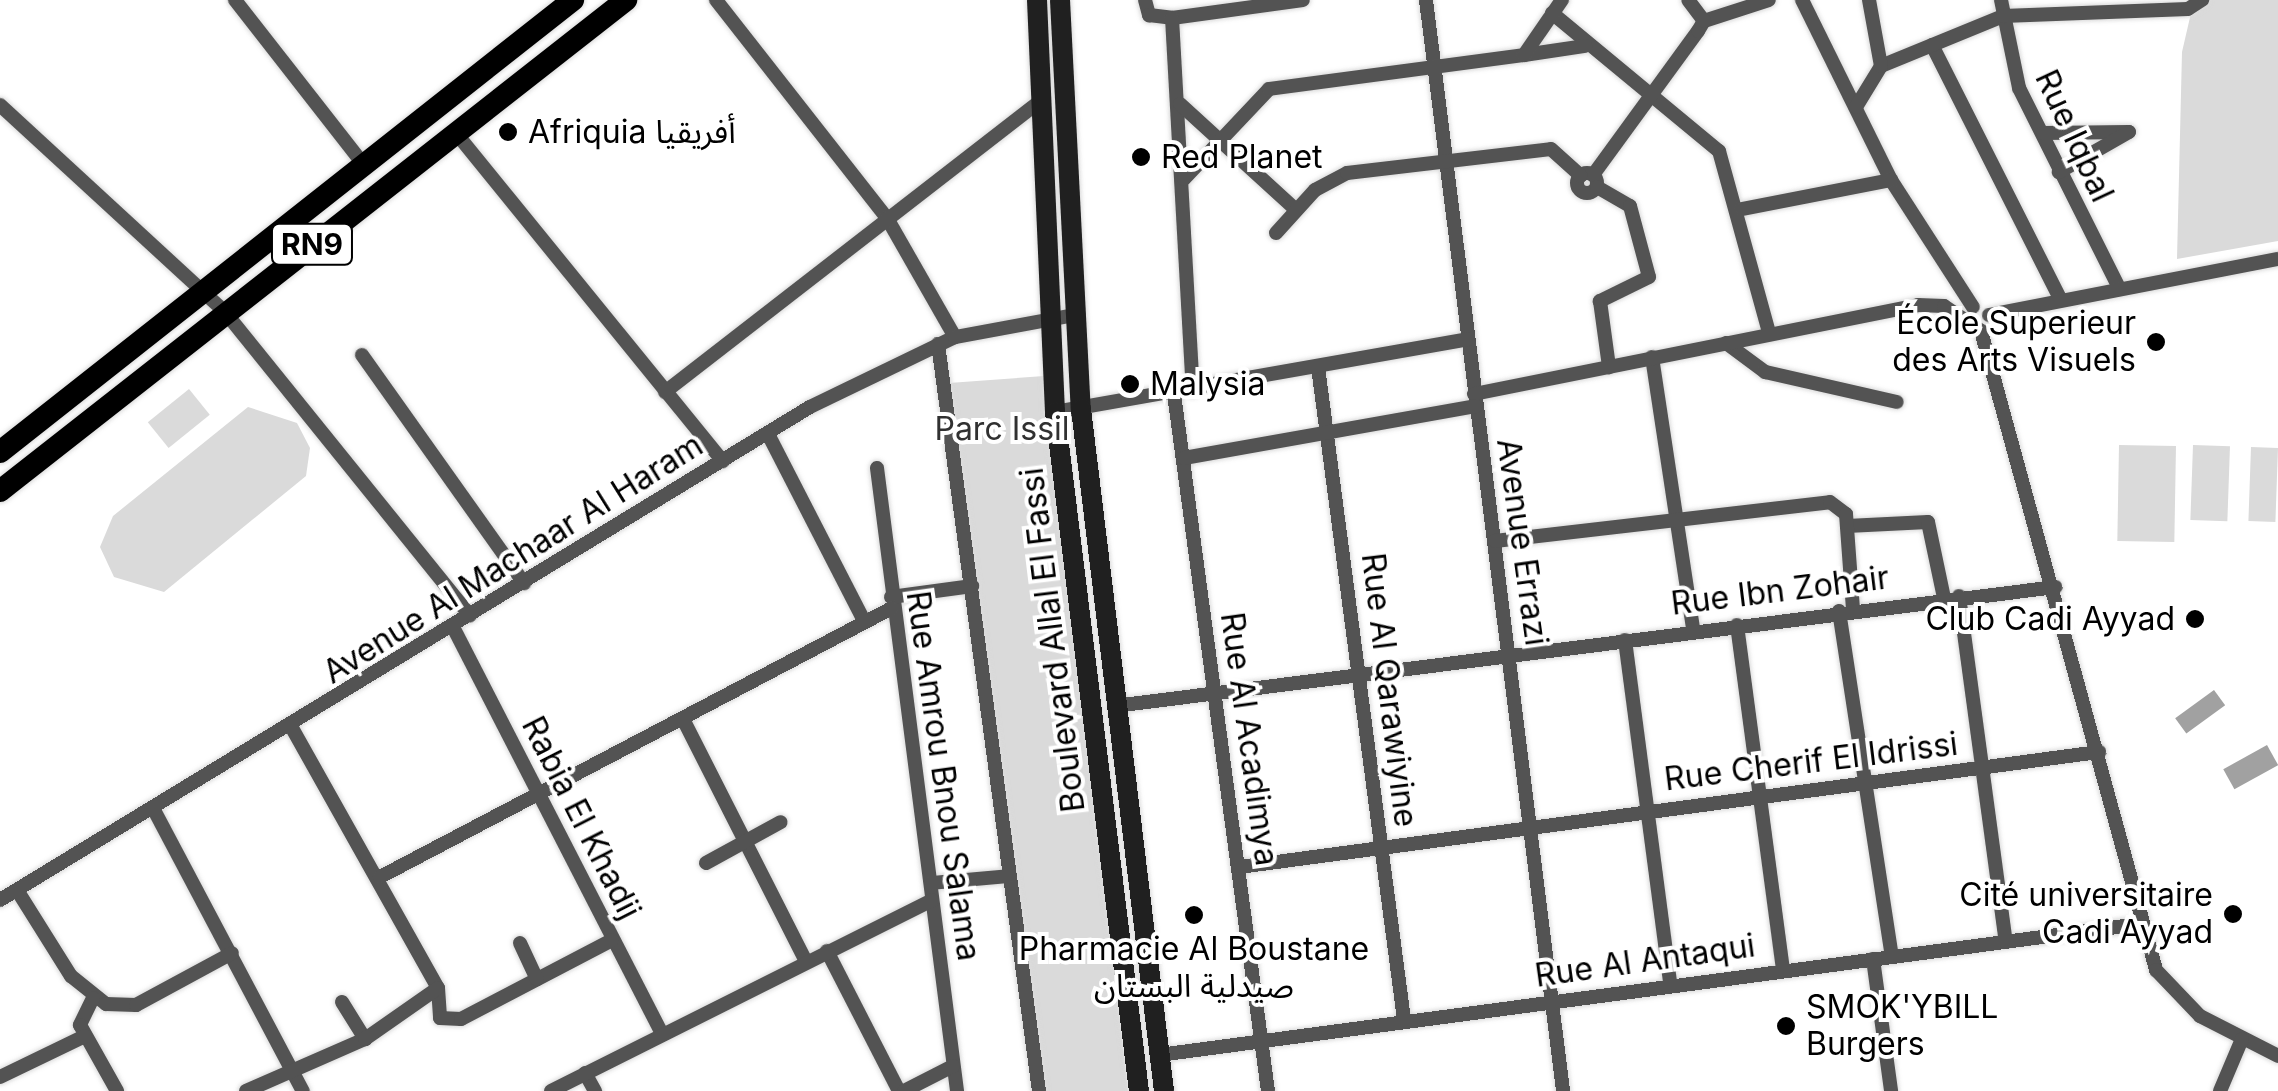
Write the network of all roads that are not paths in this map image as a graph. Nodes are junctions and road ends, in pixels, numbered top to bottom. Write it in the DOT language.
graph roads {
  1 [pos="236,0"];
  2 [pos="573,0"];
  3 [pos="626,0"];
  4 [pos="716,0"];
  5 [pos="1037,0"];
  6 [pos="1060,0"];
  7 [pos="1145,0"];
  8 [pos="1302,0"];
  9 [pos="1426,0"];
  10 [pos="1688,0"];
  11 [pos="1769,0"];
  12 [pos="1802,0"];
  13 [pos="1868,0"];
  14 [pos="2000,0"];
  15 [pos="2202,0"];
  16 [pos="1235,3"];
  17 [pos="1557,6"];
  18 [pos="2003,16"];
  19 [pos="1172,18"];
  20 [pos="1704,20"];
  21 [pos="1932,45"];
  22 [pos="1585,46"];
  23 [pos="1524,55"];
  24 [pos="1432,62"];
  25 [pos="1881,66"];
  26 [pos="1656,94"];
  27 [pos="1040,100"];
  28 [pos="1180,104"];
  29 [pos="0,106"];
  30 [pos="1856,107"];
  31 [pos="456,133"];
  32 [pos="2042,133"];
  33 [pos="1224,135"];
  34 [pos="1449,162"];
  35 [pos="363,164"];
  36 [pos="2059,172"];
  37 [pos="1184,179"];
  38 [pos="1590,179"];
  39 [pos="1891,180"];
  40 [pos="1296,209"];
  41 [pos="1742,209"];
  42 [pos="887,218"];
  43 [pos="1276,233"];
  44 [pos="2278,259"];
  45 [pos="2119,288"];
  46 [pos="201,294"];
  47 [pos="2061,300"];
  48 [pos="225,312"];
  49 [pos="1969,313"];
  50 [pos="1075,315"];
  51 [pos="1989,315"];
  52 [pos="1049,319"];
  53 [pos="1981,330"];
  54 [pos="1770,332"];
  55 [pos="955,337"];
  56 [pos="1468,339"];
  57 [pos="1726,343"];
  58 [pos="938,344"];
  59 [pos="362,355"];
  60 [pos="1652,357"];
  61 [pos="1609,367"];
  62 [pos="1318,368"];
  63 [pos="1193,390"];
  64 [pos="666,392"];
  65 [pos="1174,394"];
  66 [pos="1475,400"];
  67 [pos="1897,402"];
  68 [pos="1081,409"];
  69 [pos="1055,412"];
  70 [pos="1327,432"];
  71 [pos="768,434"];
  72 [pos="0,452"];
  73 [pos="1184,458"];
  74 [pos="723,462"];
  75 [pos="877,468"];
  76 [pos="0,491"];
  77 [pos="1679,514"];
  78 [pos="1848,526"];
  79 [pos="1495,541"];
  80 [pos="524,583"];
  81 [pos="972,586"];
  82 [pos="2056,586"];
  83 [pos="1951,597"];
  84 [pos="891,602"];
  85 [pos="1846,611"];
  86 [pos="470,616"];
  87 [pos="864,621"];
  88 [pos="1736,625"];
  89 [pos="454,627"];
  90 [pos="1694,629"];
  91 [pos="1624,640"];
  92 [pos="1511,654"];
  93 [pos="1359,672"];
  94 [pos="1214,692"];
  95 [pos="1116,706"];
  96 [pos="684,721"];
  97 [pos="292,728"];
  98 [pos="2099,752"];
  99 [pos="1982,768"];
  100 [pos="1869,784"];
  101 [pos="538,795"];
  102 [pos="1758,798"];
  103 [pos="154,810"];
  104 [pos="1647,810"];
  105 [pos="781,822"];
  106 [pos="1530,826"];
  107 [pos="746,841"];
  108 [pos="1382,847"];
  109 [pos="706,864"];
  110 [pos="1239,867"];
  111 [pos="1010,876"];
  112 [pos="380,877"];
  113 [pos="931,883"];
  114 [pos="17,890"];
  115 [pos="0,900"];
  116 [pos="932,900"];
  117 [pos="2140,924"];
  118 [pos="612,940"];
  119 [pos="520,942"];
  120 [pos="2006,942"];
  121 [pos="827,951"];
  122 [pos="232,953"];
  123 [pos="1892,956"];
  124 [pos="1873,959"];
  125 [pos="806,961"];
  126 [pos="1782,970"];
  127 [pos="537,979"];
  128 [pos="1670,982"];
  129 [pos="438,988"];
  130 [pos="93,998"];
  131 [pos="342,1002"];
  132 [pos="1551,1003"];
  133 [pos="1404,1019"];
  134 [pos="662,1034"];
  135 [pos="85,1036"];
  136 [pos="365,1039"];
  137 [pos="2242,1039"];
  138 [pos="1261,1042"];
  139 [pos="1159,1055"];
  140 [pos="2278,1056"];
  141 [pos="954,1066"];
  142 [pos="585,1073"];
  143 [pos="294,1074"];
  144 [pos="0,1077"];
  145 [pos="117,1091"];
  146 [pos="246,1091"];
  147 [pos="303,1091"];
  148 [pos="551,1091"];
  149 [pos="595,1091"];
  150 [pos="901,1091"];
  151 [pos="956,1091"];
  152 [pos="1039,1091"];
  153 [pos="1140,1091"];
  154 [pos="1164,1091"];
  155 [pos="1268,1091"];
  156 [pos="1564,1091"];
  157 [pos="1891,1091"];
  158 [pos="2220,1091"];
  1 -- 35 [label="street"];
  2 -- 35 [label="main road, RN9"];
  3 -- 31 [label="main road, RN9"];
  4 -- 42 [label="street"];
  5 -- 27 [label="main road, Boulevard Allal El Fassi"];
  6 -- 50 [label="main road, Boulevard Allal El Fassi"];
  7 -- 19 [label="street"];
  8 -- 16 [label="street"];
  9 -- 24 [label="street, Avenue Errazi"];
  10 -- 20 [label="street"];
  11 -- 20 [label="street"];
  12 -- 30 [label="street"];
  13 -- 25 [label="street"];
  14 -- 18 [label="street, Rue Iqbal"];
  15 -- 18 [label="street"];
  16 -- 19 [label="street"];
  17 -- 22 [label="street"];
  17 -- 23 [label="street"];
  18 -- 21 [label="street"];
  18 -- 32 [label="street, Rue Iqbal"];
  19 -- 28 [label="street"];
  20 -- 26 [label="street"];
  21 -- 25 [label="street"];
  21 -- 47 [label="street"];
  22 -- 23 [label="street"];
  22 -- 26 [label="street"];
  23 -- 24 [label="street"];
  24 -- 33 [label="street"];
  24 -- 34 [label="street, Avenue Errazi"];
  25 -- 30 [label="street"];
  26 -- 38 [label="street"];
  26 -- 41 [label="street"];
  27 -- 42 [label="street"];
  27 -- 52 [label="main road, Boulevard Allal El Fassi"];
  28 -- 33 [label="street"];
  28 -- 37 [label="street"];
  29 -- 46 [label="street"];
  30 -- 39 [label="street"];
  31 -- 48 [label="main road, RN9"];
  31 -- 64 [label="street"];
  32 -- 36 [label="street, Rue Iqbal"];
  32 -- 36 [label="street"];
  33 -- 37 [label="street"];
  33 -- 40 [label="street"];
  34 -- 38 [label="street"];
  34 -- 40 [label="street"];
  34 -- 56 [label="street, Avenue Errazi"];
  35 -- 46 [label="main road, RN9"];
  36 -- 45 [label="street, Rue Iqbal"];
  37 -- 63 [label="street"];
  38 -- 61 [label="street"];
  39 -- 41 [label="street"];
  39 -- 49 [label="street"];
  40 -- 43 [label="street"];
  41 -- 54 [label="street"];
  42 -- 55 [label="street"];
  42 -- 64 [label="street"];
  44 -- 45 [label="street"];
  45 -- 47 [label="street"];
  46 -- 48 [label="street"];
  46 -- 72 [label="main road, RN9"];
  47 -- 51 [label="street"];
  48 -- 76 [label="main road, RN9"];
  48 -- 86 [label="street"];
  49 -- 51 [label="street"];
  49 -- 53 [label="street"];
  49 -- 54 [label="street"];
  50 -- 52 [label="street, Avenue Al Machaar Al Haram"];
  50 -- 68 [label="main road, Boulevard Allal El Fassi"];
  51 -- 53 [label="street"];
  52 -- 55 [label="street, Avenue Al Machaar Al Haram"];
  52 -- 69 [label="main road, Boulevard Allal El Fassi"];
  53 -- 82 [label="street"];
  54 -- 57 [label="street"];
  55 -- 58 [label="street, Avenue Al Machaar Al Haram"];
  56 -- 62 [label="street"];
  56 -- 66 [label="street, Avenue Errazi"];
  57 -- 60 [label="street"];
  57 -- 67 [label="street"];
  58 -- 71 [label="street, Avenue Al Machaar Al Haram"];
  58 -- 81 [label="street"];
  59 -- 80 [label="street"];
  60 -- 61 [label="street"];
  60 -- 77 [label="street"];
  61 -- 66 [label="street"];
  62 -- 63 [label="street"];
  62 -- 70 [label="street, Rue Al Qarawiyine"];
  63 -- 65 [label="street"];
  64 -- 74 [label="street"];
  65 -- 68 [label="street"];
  65 -- 73 [label="street, Rue Al Acadimya"];
  66 -- 70 [label="street"];
  66 -- 79 [label="street, Avenue Errazi"];
  68 -- 69 [label="street"];
  68 -- 95 [label="main road, Boulevard Allal El Fassi"];
  69 -- 153 [label="main road, Boulevard Allal El Fassi"];
  70 -- 73 [label="street"];
  70 -- 93 [label="street, Rue Al Qarawiyine"];
  71 -- 74 [label="street, Avenue Al Machaar Al Haram"];
  71 -- 87 [label="street"];
  73 -- 94 [label="street, Rue Al Acadimya"];
  74 -- 80 [label="street, Avenue Al Machaar Al Haram"];
  75 -- 84 [label="street, Rue Amrou Bnou Salama"];
  77 -- 78 [label="street"];
  77 -- 79 [label="street"];
  77 -- 90 [label="street"];
  78 -- 83 [label="street"];
  78 -- 85 [label="street"];
  79 -- 92 [label="street, Avenue Errazi"];
  80 -- 86 [label="street, Avenue Al Machaar Al Haram"];
  81 -- 84 [label="street"];
  81 -- 111 [label="street"];
  82 -- 83 [label="street, Rue Ibn Zohair"];
  82 -- 98 [label="street"];
  83 -- 85 [label="street, Rue Ibn Zohair"];
  83 -- 99 [label="street"];
  84 -- 87 [label="street"];
  84 -- 113 [label="street, Rue Amrou Bnou Salama"];
  85 -- 88 [label="street, Rue Ibn Zohair"];
  85 -- 100 [label="street"];
  86 -- 89 [label="street, Avenue Al Machaar Al Haram"];
  87 -- 96 [label="street"];
  88 -- 90 [label="street, Rue Ibn Zohair"];
  88 -- 102 [label="street"];
  89 -- 97 [label="street, Avenue Al Machaar Al Haram"];
  89 -- 101 [label="street, Rabia El Khadij"];
  90 -- 91 [label="street, Rue Ibn Zohair"];
  91 -- 92 [label="street, Rue Ibn Zohair"];
  91 -- 104 [label="street"];
  92 -- 93 [label="street, Rue Ibn Zohair"];
  92 -- 106 [label="street, Avenue Errazi"];
  93 -- 94 [label="street, Rue Ibn Zohair"];
  93 -- 108 [label="street, Rue Al Qarawiyine"];
  94 -- 95 [label="street, Rue Ibn Zohair"];
  94 -- 110 [label="street, Rue Al Acadimya"];
  95 -- 139 [label="main road, Boulevard Allal El Fassi"];
  96 -- 101 [label="street"];
  96 -- 107 [label="street"];
  97 -- 103 [label="street, Avenue Al Machaar Al Haram"];
  97 -- 112 [label="street"];
  98 -- 99 [label="street, Rue Cherif El Idrissi"];
  98 -- 117 [label="street"];
  99 -- 100 [label="street, Rue Cherif El Idrissi"];
  99 -- 120 [label="street"];
  100 -- 102 [label="street, Rue Cherif El Idrissi"];
  100 -- 123 [label="street"];
  101 -- 112 [label="street"];
  101 -- 118 [label="street, Rabia El Khadij"];
  102 -- 104 [label="street, Rue Cherif El Idrissi"];
  102 -- 126 [label="street"];
  103 -- 114 [label="street, Avenue Al Machaar Al Haram"];
  103 -- 122 [label="street"];
  104 -- 106 [label="street, Rue Cherif El Idrissi"];
  104 -- 128 [label="street"];
  105 -- 107 [label="street"];
  106 -- 108 [label="street, Rue Cherif El Idrissi"];
  106 -- 132 [label="street, Avenue Errazi"];
  107 -- 109 [label="street"];
  107 -- 125 [label="street"];
  108 -- 110 [label="street, Rue Cherif El Idrissi"];
  108 -- 133 [label="street, Rue Al Qarawiyine"];
  110 -- 138 [label="street, Rue Al Acadimya"];
  111 -- 113 [label="street"];
  111 -- 152 [label="street"];
  112 -- 129 [label="street"];
  113 -- 116 [label="street, Rue Amrou Bnou Salama"];
  114 -- 115 [label="street, Avenue Al Machaar Al Haram"];
  114 -- 130 [label="street"];
  116 -- 121 [label="street"];
  116 -- 141 [label="street, Rue Amrou Bnou Salama"];
  117 -- 120 [label="street, Rue Al Antaqui"];
  117 -- 137 [label="street"];
  118 -- 127 [label="street"];
  118 -- 134 [label="street, Rabia El Khadij"];
  119 -- 127 [label="street"];
  120 -- 123 [label="street, Rue Al Antaqui"];
  121 -- 125 [label="street"];
  121 -- 150 [label="street"];
  122 -- 130 [label="street"];
  122 -- 143 [label="street"];
  123 -- 124 [label="street, Rue Al Antaqui"];
  124 -- 126 [label="street, Rue Al Antaqui"];
  124 -- 157 [label="street"];
  125 -- 134 [label="street"];
  126 -- 128 [label="street, Rue Al Antaqui"];
  127 -- 129 [label="street"];
  128 -- 132 [label="street, Rue Al Antaqui"];
  129 -- 136 [label="street"];
  130 -- 135 [label="street"];
  131 -- 136 [label="street"];
  132 -- 133 [label="street, Rue Al Antaqui"];
  132 -- 156 [label="street, Avenue Errazi"];
  133 -- 138 [label="street, Rue Al Antaqui"];
  134 -- 142 [label="street"];
  135 -- 144 [label="street"];
  135 -- 145 [label="street"];
  136 -- 143 [label="street"];
  137 -- 140 [label="street"];
  137 -- 158 [label="street"];
  138 -- 139 [label="street, Rue Al Antaqui"];
  138 -- 155 [label="street, Rue Al Acadimya"];
  139 -- 154 [label="main road, Boulevard Allal El Fassi"];
  141 -- 150 [label="street"];
  141 -- 151 [label="street, Rue Amrou Bnou Salama"];
  142 -- 148 [label="street"];
  142 -- 149 [label="street"];
  143 -- 146 [label="street"];
  143 -- 147 [label="street"];
}
